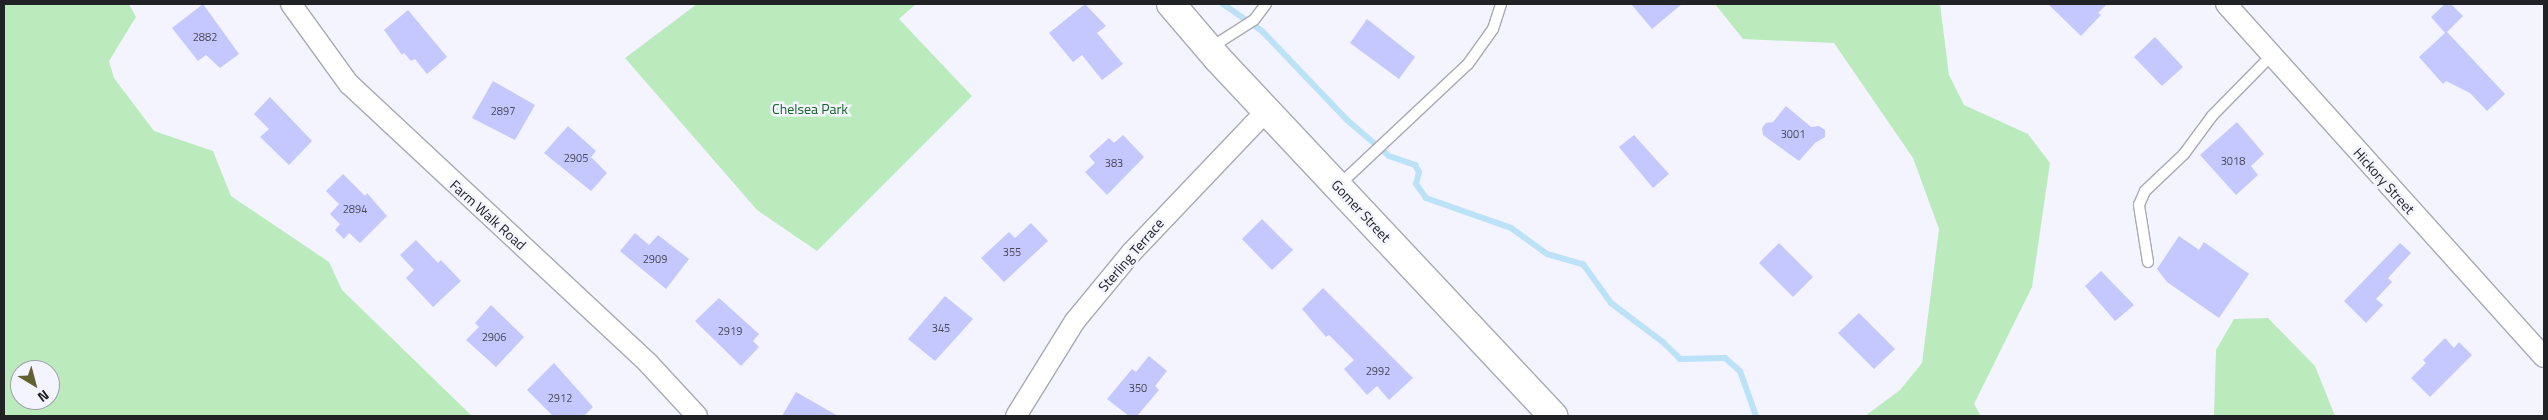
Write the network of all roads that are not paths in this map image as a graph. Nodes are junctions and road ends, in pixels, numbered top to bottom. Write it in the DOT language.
graph roads {
  1 [pos="291,4"];
  2 [pos="1171,4"];
  3 [pos="1266,4"];
  4 [pos="1501,4"];
  5 [pos="2226,4"];
  6 [pos="1209,49"];
  7 [pos="2271,56"];
  8 [pos="1266,111"];
  9 [pos="1337,186"];
  10 [pos="2148,262"];
  11 [pos="2544,357"];
  12 [pos="697,416"];
  13 [pos="1016,416"];
  14 [pos="1553,416"];
  1 -- 12 [label="street, Farm Walk Road"];
  2 -- 6 [label="street, Gomer Street"];
  3 -- 6 [label="lane"];
  4 -- 9 [label="lane"];
  5 -- 7 [label="street, Hickory Street"];
  6 -- 8 [label="street, Gomer Street"];
  7 -- 10 [label="lane"];
  7 -- 11 [label="street, Hickory Street"];
  8 -- 9 [label="street, Gomer Street"];
  8 -- 13 [label="street, Sterling Terrace"];
  9 -- 14 [label="street, Gomer Street"];
}
